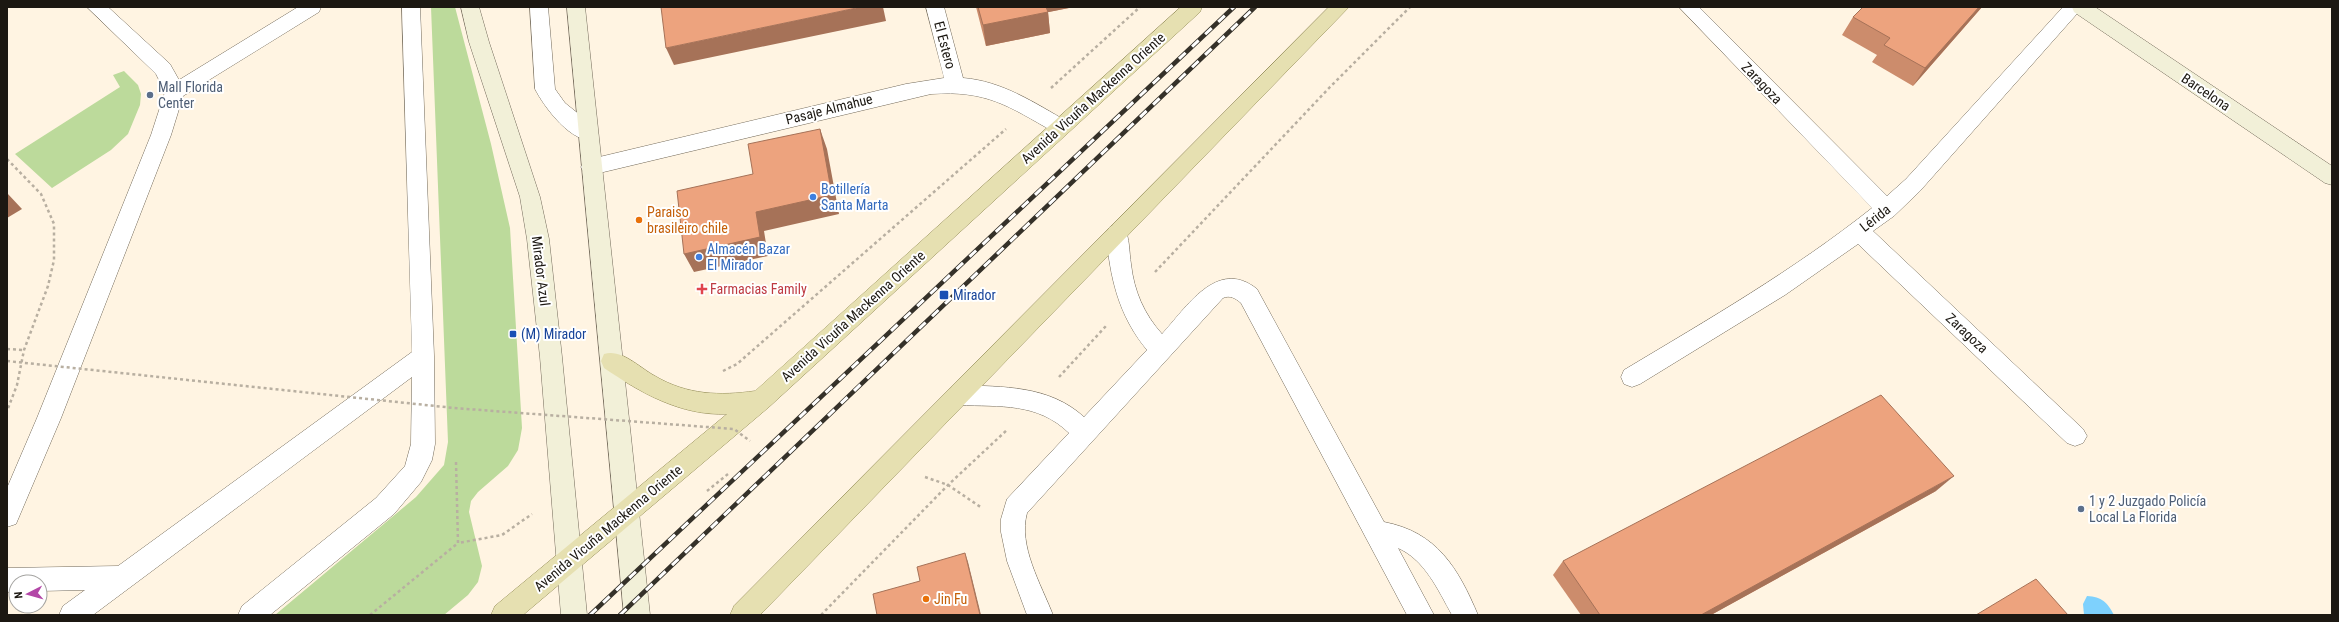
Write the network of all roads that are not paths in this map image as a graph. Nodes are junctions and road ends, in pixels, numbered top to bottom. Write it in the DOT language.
graph roads {
  1 [pos="96,7"];
  2 [pos="312,7"];
  3 [pos="411,7"];
  4 [pos="470,7"];
  5 [pos="539,7"];
  6 [pos="576,7"];
  7 [pos="935,7"];
  8 [pos="1193,7"];
  9 [pos="1340,7"];
  10 [pos="1688,7"];
  11 [pos="2074,7"];
  12 [pos="2081,7"];
  13 [pos="955,84"];
  14 [pos="175,92"];
  15 [pos="1062,126"];
  16 [pos="588,133"];
  17 [pos="591,167"];
  18 [pos="2332,177"];
  19 [pos="1887,210"];
  20 [pos="1859,231"];
  21 [pos="1117,233"];
  22 [pos="1161,350"];
  23 [pos="423,356"];
  24 [pos="612,361"];
  25 [pos="1632,377"];
  26 [pos="959,395"];
  27 [pos="761,400"];
  28 [pos="1084,432"];
  29 [pos="2075,436"];
  30 [pos="626,513"];
  31 [pos="7,516"];
  32 [pos="1377,532"];
  33 [pos="569,562"];
  34 [pos="119,578"];
  35 [pos="7,580"];
  36 [pos="1036,611"];
  37 [pos="72,615"];
  38 [pos="251,615"];
  39 [pos="504,615"];
  40 [pos="574,615"];
  41 [pos="637,615"];
  42 [pos="743,615"];
  43 [pos="1421,615"];
  44 [pos="1465,615"];
  1 -- 14 [label="street"];
  2 -- 14 [label="street"];
  3 -- 23 [label="street"];
  4 -- 33 [label="main road, Mirador Azul"];
  5 -- 16 [label="street"];
  6 -- 16 [label="main road"];
  7 -- 13 [label="street, El Estero"];
  8 -- 15 [label="main road, Avenida Vicuña Mackenna Oriente"];
  9 -- 21 [label="main road"];
  10 -- 19 [label="street, Zaragoza"];
  11 -- 19 [label="street, Lérida"];
  12 -- 18 [label="main road, Barcelona"];
  13 -- 15 [label="street, Pasaje Almahue"];
  13 -- 17 [label="street, Pasaje Almahue"];
  14 -- 31 [label="street"];
  15 -- 27 [label="main road, Avenida Vicuña Mackenna Oriente"];
  16 -- 17 [label="main road"];
  17 -- 24 [label="main road"];
  19 -- 20 [label="street, Lérida"];
  20 -- 25 [label="street, Lérida"];
  20 -- 29 [label="street, Zaragoza"];
  21 -- 22 [label="street"];
  21 -- 26 [label="main road"];
  22 -- 28 [label="street"];
  22 -- 32 [label="street"];
  23 -- 34 [label="street"];
  23 -- 38 [label="street"];
  24 -- 27 [label="main road"];
  24 -- 30 [label="main road"];
  26 -- 28 [label="street"];
  26 -- 42 [label="main road"];
  27 -- 30 [label="main road, Avenida Vicuña Mackenna Oriente"];
  28 -- 36 [label="street"];
  30 -- 33 [label="main road, Avenida Vicuña Mackenna Oriente"];
  30 -- 41 [label="main road"];
  32 -- 43 [label="street"];
  32 -- 44 [label="street"];
  33 -- 39 [label="main road, Avenida Vicuña Mackenna Oriente"];
  33 -- 40 [label="main road, Mirador Azul"];
  34 -- 35 [label="street"];
  34 -- 37 [label="street"];
}
